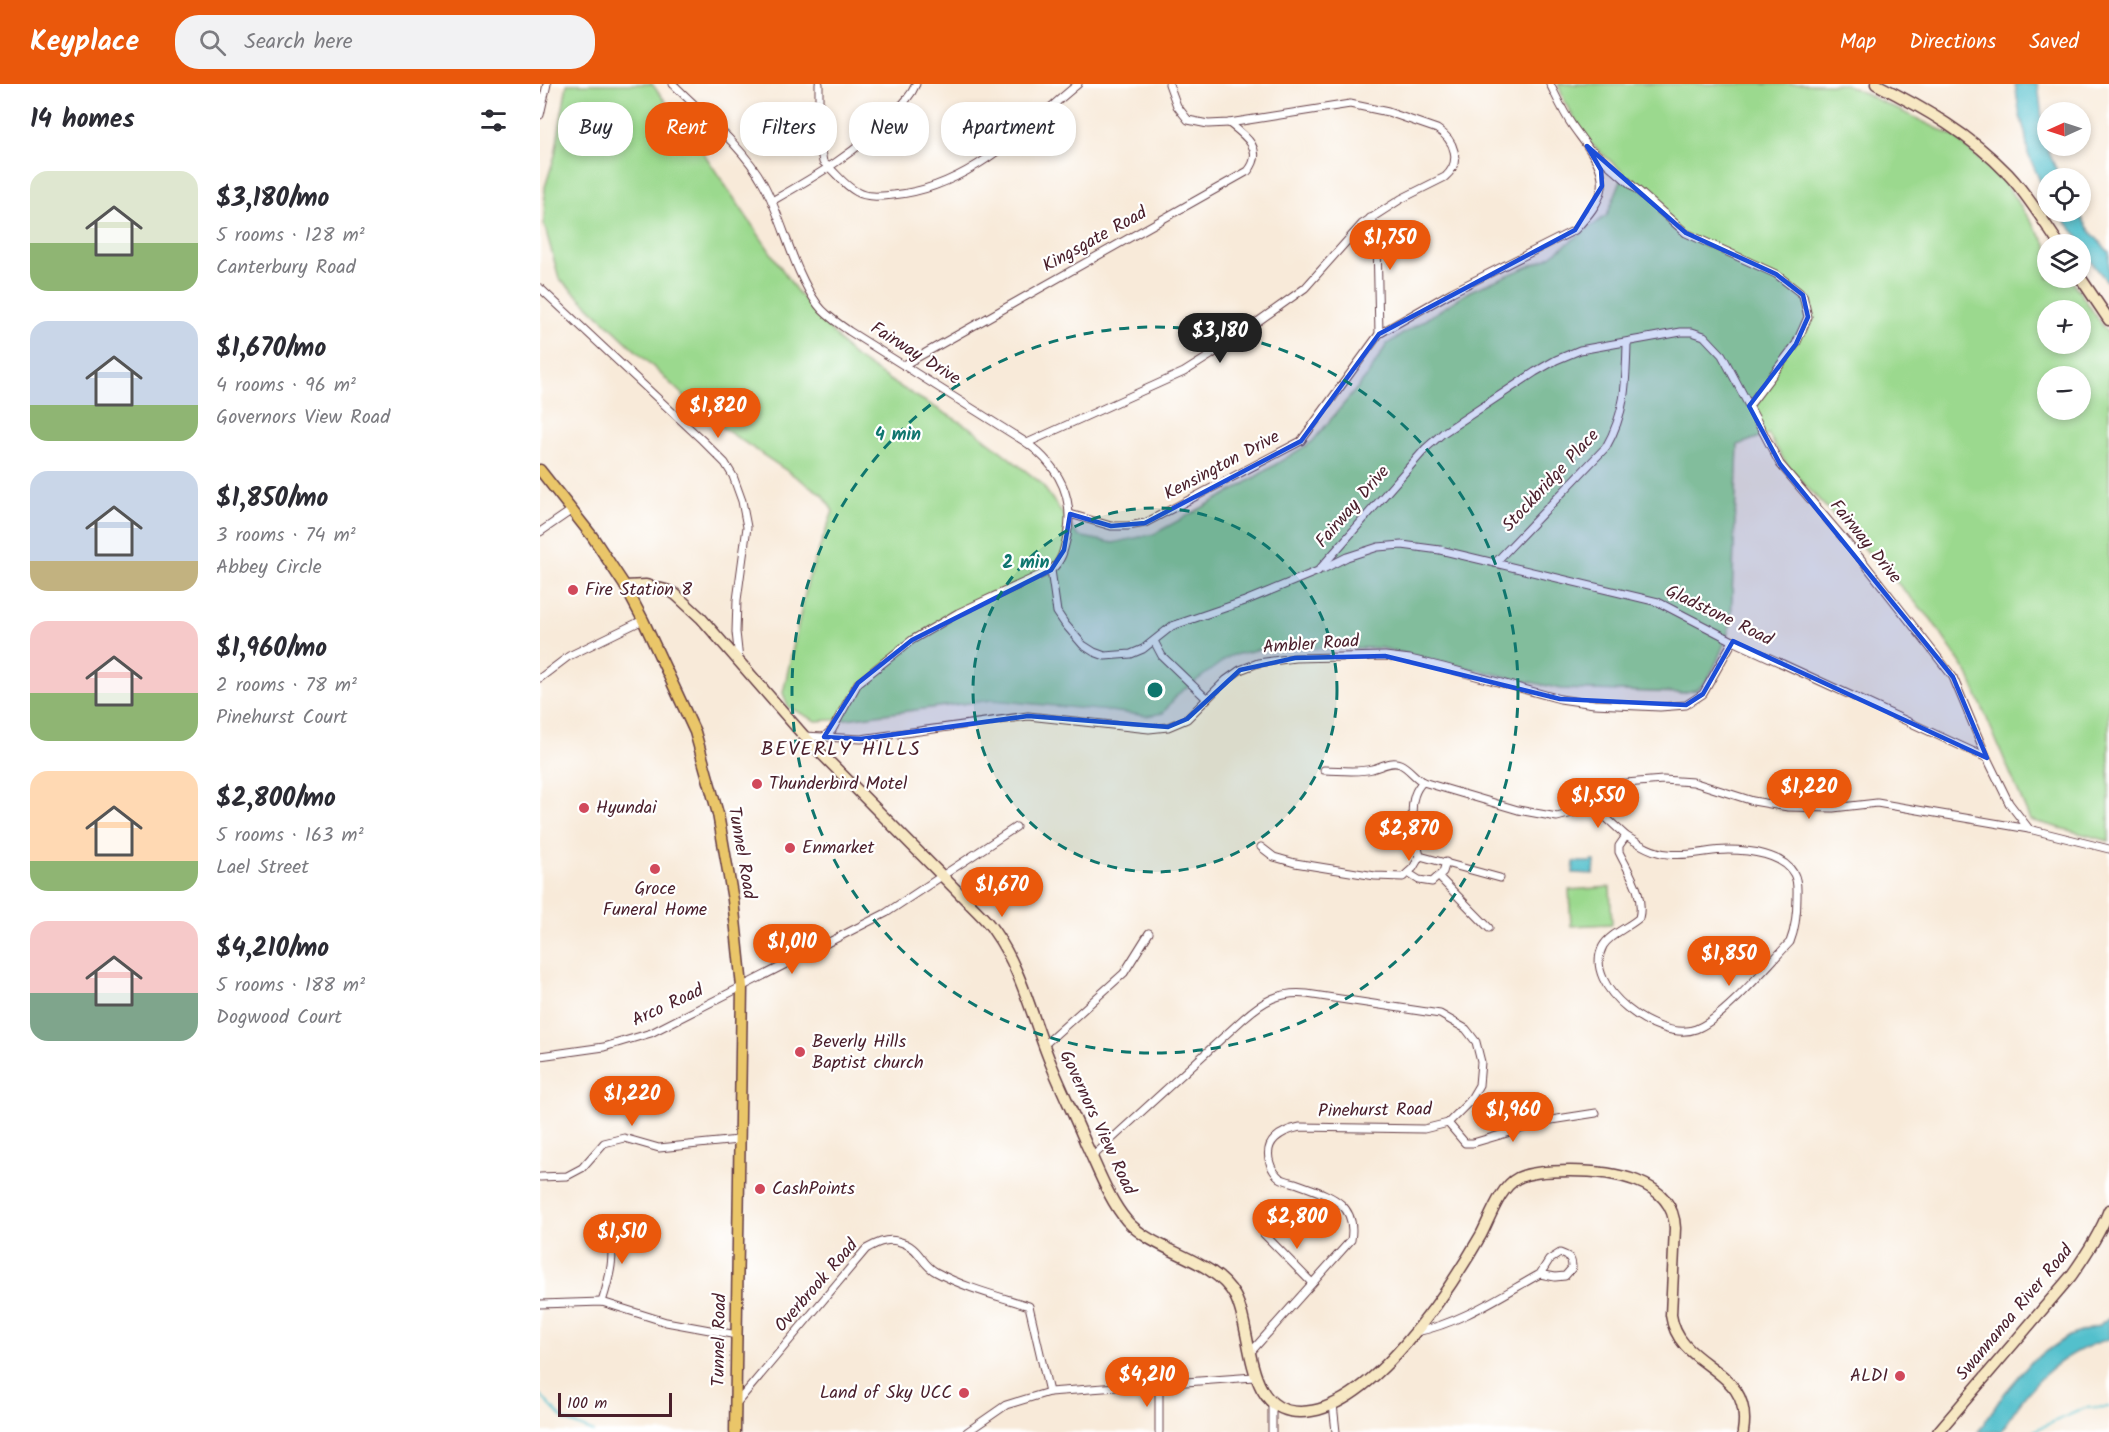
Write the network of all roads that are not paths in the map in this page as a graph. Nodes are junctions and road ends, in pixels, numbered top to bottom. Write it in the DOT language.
graph roads {
  1 [pos="547,84"];
  2 [pos="673,84"];
  3 [pos="819,84"];
  4 [pos="916,84"];
  5 [pos="1078,84"];
  6 [pos="1169,84"];
  7 [pos="1551,84"];
  8 [pos="1876,84"];
  9 [pos="540,115"];
  10 [pos="1229,123"];
  11 [pos="1587,146"];
  12 [pos="831,168"];
  13 [pos="771,201"];
  14 [pos="1370,218"];
  15 [pos="2052,234"];
  16 [pos="540,288"];
  17 [pos="2087,288"];
  18 [pos="2109,320"];
  19 [pos="1379,334"];
  20 [pos="1627,343"];
  21 [pos="904,365"];
  22 [pos="1749,406"];
  23 [pos="1027,442"];
  24 [pos="540,470"];
  25 [pos="572,510"];
  26 [pos="1070,514"];
  27 [pos="540,532"];
  28 [pos="1495,563"];
  29 [pos="1052,570"];
  30 [pos="1318,571"];
  31 [pos="625,586"];
  32 [pos="643,620"];
  33 [pos="1733,640"];
  34 [pos="1154,641"];
  35 [pos="739,660"];
  36 [pos="540,678"];
  37 [pos="1207,699"];
  38 [pos="804,736"];
  39 [pos="824,737"];
  40 [pos="1988,758"];
  41 [pos="1324,770"];
  42 [pos="1423,782"];
  43 [pos="1589,802"];
  44 [pos="1016,827"];
  45 [pos="2029,829"];
  46 [pos="1626,836"];
  47 [pos="1261,847"];
  48 [pos="2109,849"];
  49 [pos="1420,856"];
  50 [pos="1446,862"];
  51 [pos="1408,873"];
  52 [pos="943,877"];
  53 [pos="1439,877"];
  54 [pos="1500,878"];
  55 [pos="1489,928"];
  56 [pos="1149,933"];
  57 [pos="742,987"];
  58 [pos="1044,1045"];
  59 [pos="540,1056"];
  60 [pos="1596,1113"];
  61 [pos="1448,1124"];
  62 [pos="738,1140"];
  63 [pos="1092,1157"];
  64 [pos="540,1177"];
  65 [pos="2109,1210"];
  66 [pos="608,1229"];
  67 [pos="1264,1234"];
  68 [pos="1540,1274"];
  69 [pos="1312,1283"];
  70 [pos="602,1302"];
  71 [pos="540,1304"];
  72 [pos="1416,1332"];
  73 [pos="737,1335"];
  74 [pos="1250,1353"];
  75 [pos="1254,1377"];
  76 [pos="1159,1384"];
  77 [pos="1049,1392"];
  78 [pos="1272,1403"];
  79 [pos="1333,1404"];
  80 [pos="735,1405"];
  81 [pos="735,1432"];
  82 [pos="967,1432"];
  83 [pos="1159,1432"];
  84 [pos="1272,1432"];
  85 [pos="1336,1432"];
  86 [pos="1743,1432"];
  87 [pos="1938,1432"];
  1 -- 9 [label="street"];
  2 -- 13 [label="street, Fairway Drive"];
  3 -- 12 [label="street"];
  4 -- 12 [label="street"];
  5 -- 12 [label="street"];
  6 -- 10 [label="street"];
  7 -- 11 [label="street, Kensington Drive"];
  8 -- 15 [label="street"];
  10 -- 14 [label="street"];
  10 -- 21 [label="street, Kingsgate Road"];
  11 -- 19 [label="street, Kensington Drive"];
  11 -- 22 [label="street"];
  12 -- 13 [label="street"];
  13 -- 21 [label="street, Fairway Drive"];
  14 -- 19 [label="street"];
  14 -- 23 [label="street"];
  16 -- 35 [label="street"];
  17 -- 18 [label="street"];
  19 -- 26 [label="street, Kensington Drive"];
  20 -- 22 [label="street, Fairway Drive"];
  20 -- 28 [label="street, Stockbridge Place"];
  20 -- 30 [label="street, Fairway Drive"];
  21 -- 23 [label="street, Fairway Drive"];
  22 -- 40 [label="street, Fairway Drive"];
  23 -- 26 [label="street, Fairway Drive"];
  24 -- 25 [label="main road, Tunnel Road"];
  25 -- 27 [label="street"];
  25 -- 31 [label="main road, Tunnel Road"];
  26 -- 29 [label="street, Fairway Drive"];
  28 -- 30 [label="street, Gladstone Road"];
  28 -- 33 [label="street, Gladstone Road"];
  29 -- 34 [label="street, Fairway Drive"];
  29 -- 39 [label="street"];
  30 -- 34 [label="street, Fairway Drive"];
  31 -- 32 [label="main road, Tunnel Road"];
  31 -- 35 [label="street, Governors View Road"];
  32 -- 36 [label="street"];
  32 -- 57 [label="main road, Tunnel Road"];
  33 -- 37 [label="street, Ambler Road"];
  33 -- 40 [label="street, Gladstone Road"];
  34 -- 37 [label="street"];
  35 -- 38 [label="street, Governors View Road"];
  37 -- 39 [label="street, Ambler Road"];
  38 -- 39 [label="street, Ambler Road"];
  38 -- 52 [label="street, Governors View Road"];
  40 -- 45 [label="street, Fairway Drive"];
  41 -- 42 [label="street"];
  42 -- 43 [label="street"];
  42 -- 49 [label="street"];
  43 -- 45 [label="street"];
  43 -- 46 [label="street"];
  44 -- 52 [label="street, Arco Road"];
  45 -- 48 [label="street"];
  46 -- 46 [label="street"];
  47 -- 51 [label="street"];
  49 -- 50 [label="street"];
  49 -- 51 [label="street"];
  50 -- 53 [label="street"];
  50 -- 54 [label="street"];
  51 -- 53 [label="street"];
  52 -- 57 [label="street, Arco Road"];
  52 -- 58 [label="street, Governors View Road"];
  53 -- 55 [label="street"];
  56 -- 58 [label="street"];
  57 -- 59 [label="street, Arco Road"];
  57 -- 62 [label="main road, Tunnel Road"];
  58 -- 63 [label="street, Governors View Road"];
  60 -- 61 [label="street"];
  61 -- 63 [label="street, Pinehurst Road"];
  61 -- 69 [label="street, Pinehurst Road"];
  62 -- 64 [label="street"];
  62 -- 73 [label="main road, Tunnel Road"];
  63 -- 74 [label="street, Governors View Road"];
  65 -- 87 [label="street, Swannanoa River Road"];
  66 -- 70 [label="street"];
  67 -- 69 [label="street"];
  68 -- 68 [label="street"];
  68 -- 72 [label="street"];
  69 -- 74 [label="street, Pinehurst Road"];
  70 -- 71 [label="street"];
  70 -- 73 [label="street"];
  72 -- 79 [label="street"];
  72 -- 86 [label="street"];
  73 -- 80 [label="main road, Tunnel Road"];
  74 -- 75 [label="street, Governors View Road"];
  75 -- 76 [label="street"];
  75 -- 78 [label="street, Governors View Road"];
  76 -- 77 [label="street"];
  76 -- 83 [label="street"];
  77 -- 80 [label="street, Overbrook Road"];
  77 -- 82 [label="street"];
  78 -- 79 [label="street"];
  78 -- 84 [label="street"];
  79 -- 85 [label="street"];
  80 -- 81 [label="main road, Tunnel Road"];
}
